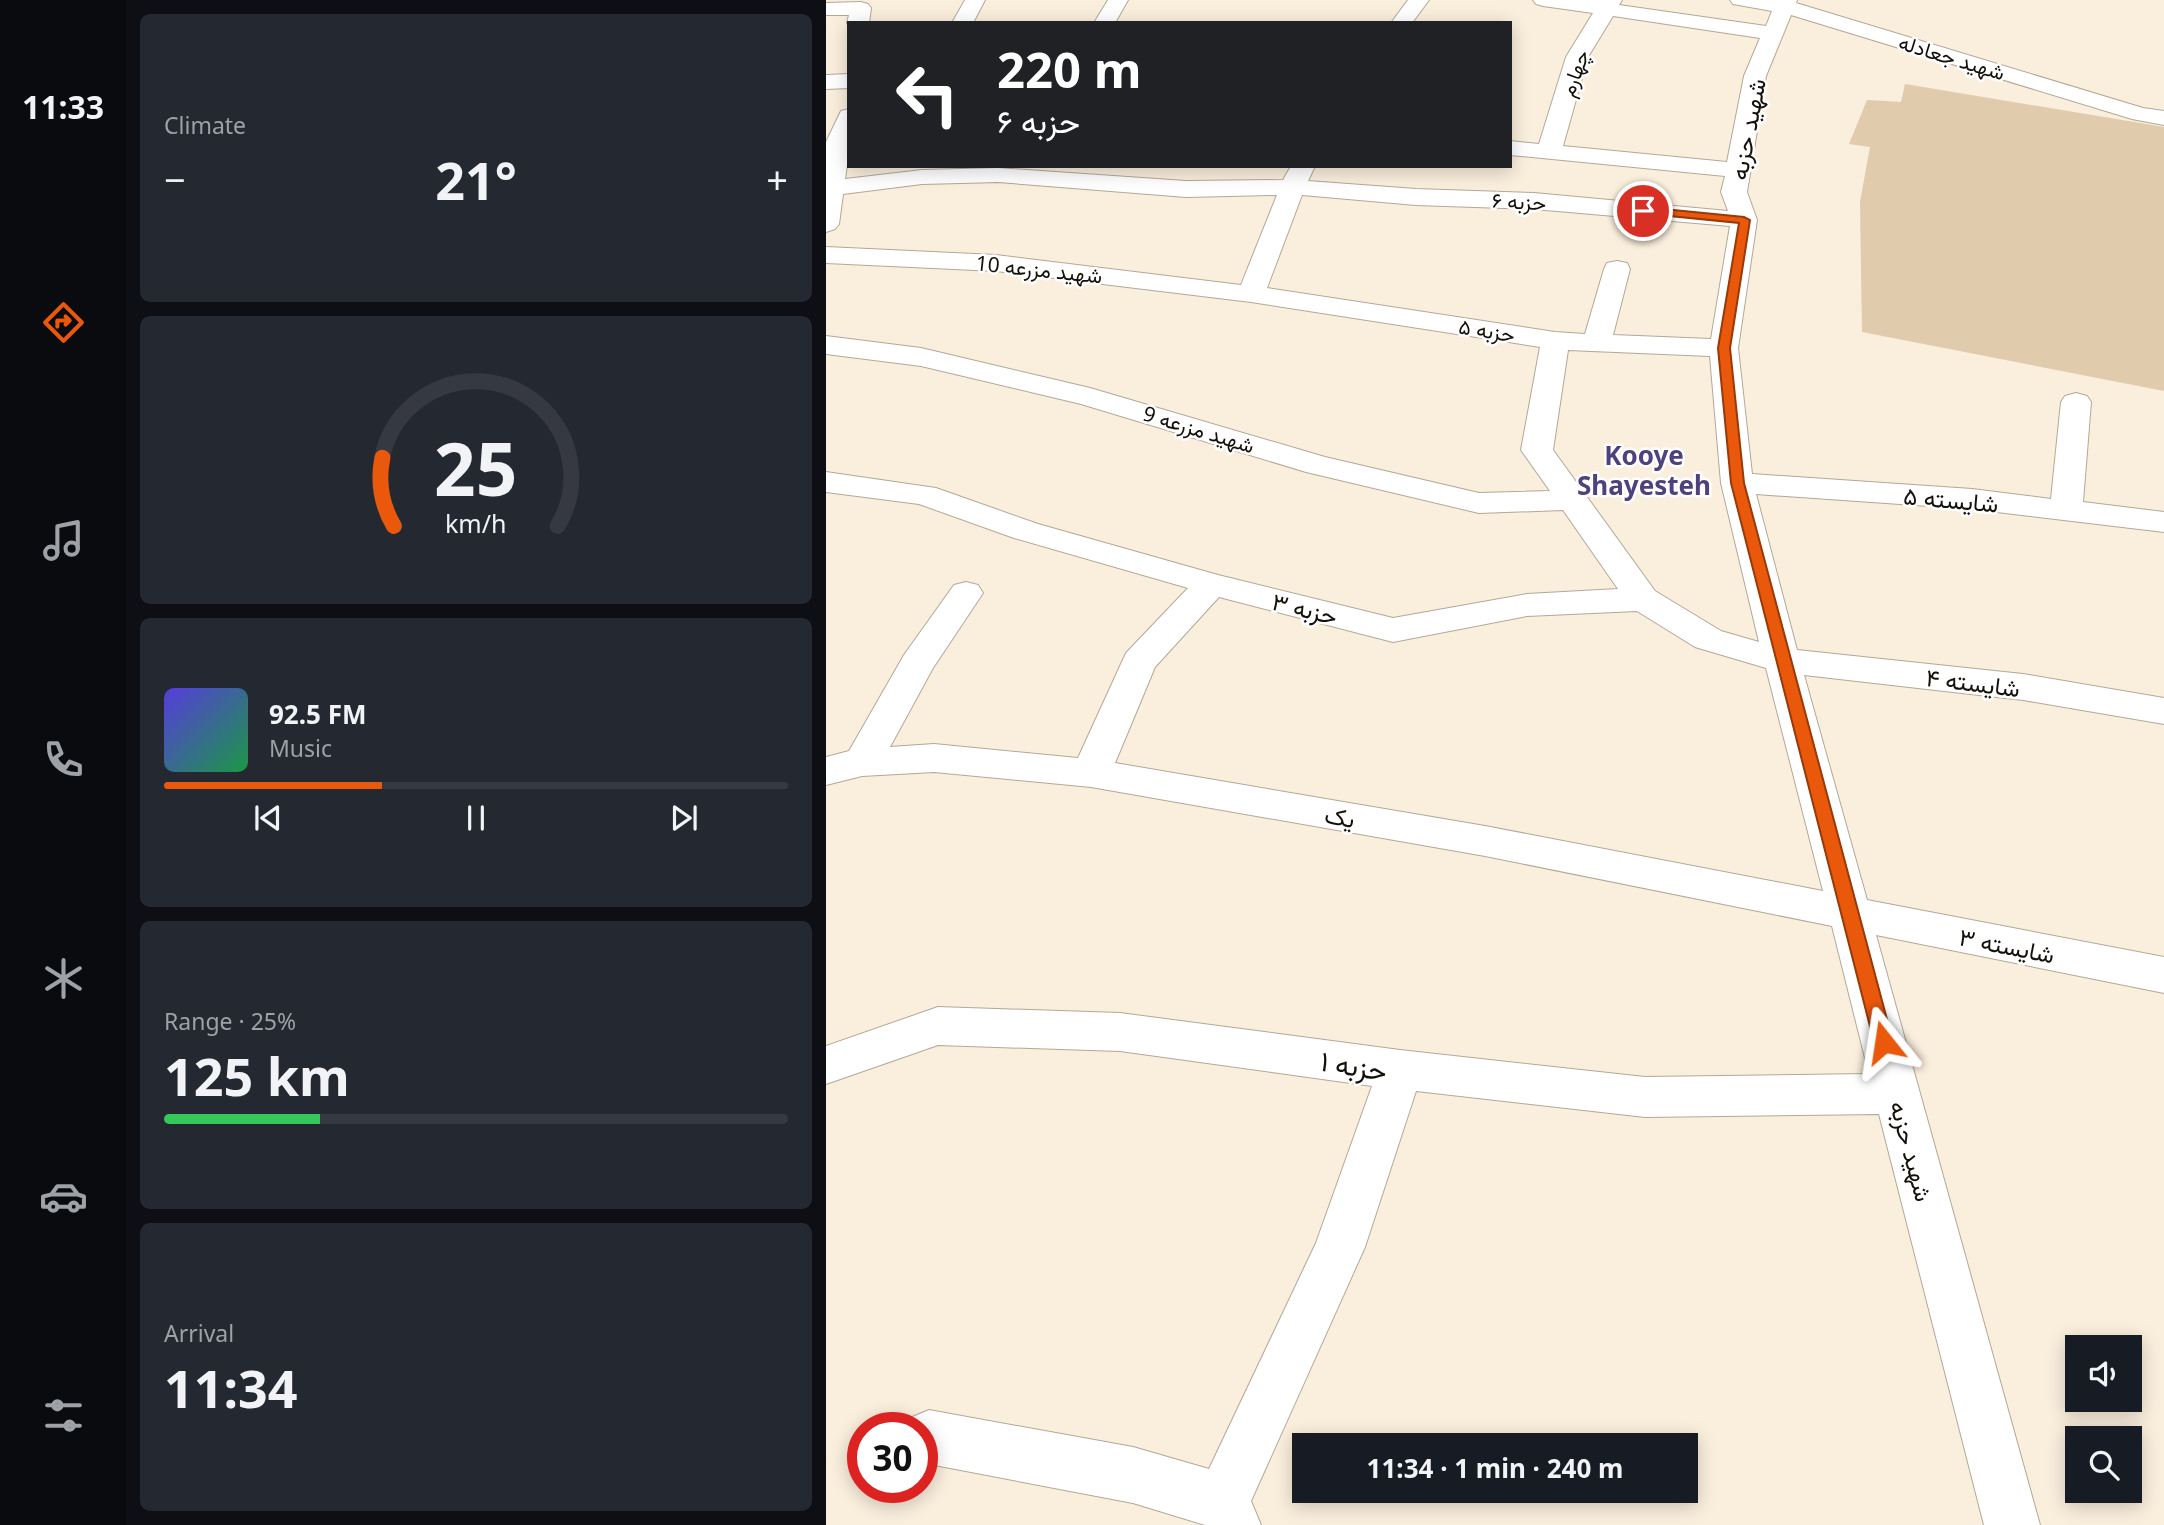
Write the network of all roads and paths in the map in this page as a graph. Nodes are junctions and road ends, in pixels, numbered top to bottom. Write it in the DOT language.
graph roads {
  1 [pos="975,0"];
  2 [pos="1118,0"];
  3 [pos="1419,0"];
  4 [pos="1543,0"];
  5 [pos="1740,0"];
  6 [pos="1608,4"];
  7 [pos="826,9"];
  8 [pos="1781,13"];
  9 [pos="858,21"];
  10 [pos="963,21"];
  11 [pos="1105,21"];
  12 [pos="1403,21"];
  13 [pos="847,81"];
  14 [pos="826,82"];
  15 [pos="2164,118"];
  16 [pos="838,129"];
  17 [pos="1512,148"];
  18 [pos="1549,152"];
  19 [pos="1738,170"];
  20 [pos="1298,177"];
  21 [pos="832,188"];
  22 [pos="827,218"];
  23 [pos="1744,220"];
  24 [pos="826,255"];
  25 [pos="1617,269"];
  26 [pos="1251,294"];
  27 [pos="1555,341"];
  28 [pos="1597,342"];
  29 [pos="826,345"];
  30 [pos="1724,348"];
  31 [pos="2076,402"];
  32 [pos="826,482"];
  33 [pos="1737,483"];
  34 [pos="1572,500"];
  35 [pos="2066,510"];
  36 [pos="2164,522"];
  37 [pos="1212,584"];
  38 [pos="966,593"];
  39 [pos="1643,599"];
  40 [pos="1782,660"];
  41 [pos="2164,711"];
  42 [pos="844,767"];
  43 [pos="1091,773"];
  44 [pos="1850,915"];
  45 [pos="2164,975"];
  46 [pos="826,1065"];
  47 [pos="1400,1070"];
  48 [pos="1897,1094"];
  49 [pos="938,1439"];
  50 [pos="1228,1513"];
  51 [pos="2012,1525"];
  1 -- 10 [label="street"];
  2 -- 11 [label="street"];
  3 -- 12 [label="street"];
  4 -- 6 [label="street"];
  5 -- 8 [label="street, شهید جعادله"];
  6 -- 8 [label="street"];
  6 -- 18 [label="street, چهارم"];
  7 -- 9 [label="street"];
  8 -- 15 [label="street, شهید جعادله"];
  8 -- 19 [label="street, شهید حزبه"];
  13 -- 14 [label="street"];
  16 -- 21 [label="street"];
  17 -- 18 [label="street"];
  18 -- 19 [label="street"];
  19 -- 23 [label="street, شهید حزبه"];
  20 -- 21 [label="street, حزبه ۶"];
  20 -- 23 [label="street, حزبه ۶"];
  20 -- 26 [label="street"];
  21 -- 22 [label="street"];
  23 -- 30 [label="street, شهید حزبه"];
  24 -- 26 [label="street, شهید مزرعه 10"];
  25 -- 28 [label="street"];
  26 -- 27 [label="street, حزبه ۵"];
  27 -- 28 [label="street, حزبه ۵"];
  27 -- 34 [label="street"];
  28 -- 30 [label="street, حزبه ۵"];
  29 -- 34 [label="street, شهید مزرعه 9"];
  30 -- 33 [label="street, شهید حزبه"];
  31 -- 35 [label="street"];
  32 -- 37 [label="street, حزبه ۳"];
  33 -- 35 [label="street, شایسته ۵"];
  33 -- 40 [label="street, شهید حزبه"];
  34 -- 39 [label="street"];
  35 -- 36 [label="street, شایسته ۵"];
  37 -- 39 [label="street, حزبه ۳"];
  37 -- 43 [label="street"];
  38 -- 42 [label="street"];
  39 -- 40 [label="street"];
  40 -- 41 [label="street, شایسته ۴"];
  40 -- 44 [label="street, شهید حزبه"];
  42 -- 43 [label="street, یک"];
  43 -- 44 [label="street, یک"];
  44 -- 45 [label="street, شایسته ۳"];
  44 -- 48 [label="street, شهید حزبه"];
  46 -- 47 [label="street, حزبه ۱"];
  47 -- 48 [label="street"];
  47 -- 50 [label="street, حزبه ۱"];
  48 -- 51 [label="street, شهید حزبه"];
  49 -- 50 [label="street"];
}
